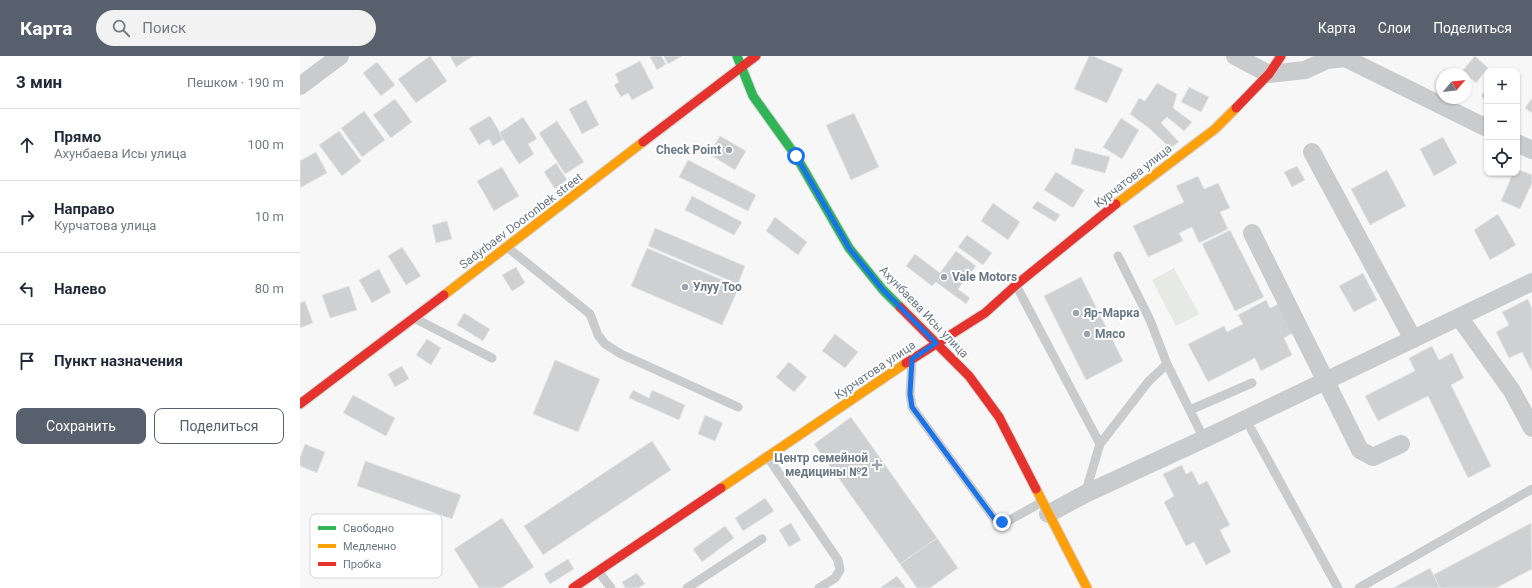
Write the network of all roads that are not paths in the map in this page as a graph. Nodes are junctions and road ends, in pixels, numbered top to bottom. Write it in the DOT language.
graph roads {
  1 [pos="340,56"];
  2 [pos="737,56"];
  3 [pos="756,56"];
  4 [pos="1235,56"];
  5 [pos="1281,56"];
  6 [pos="741,68"];
  7 [pos="1269,74"];
  8 [pos="300,86"];
  9 [pos="1484,127"];
  10 [pos="1520,144"];
  11 [pos="1532,150"];
  12 [pos="1312,152"];
  13 [pos="1252,233"];
  14 [pos="507,247"];
  15 [pos="1118,256"];
  16 [pos="1532,282"];
  17 [pos="1016,285"];
  18 [pos="1458,317"];
  19 [pos="414,318"];
  20 [pos="1413,339"];
  21 [pos="936,343"];
  22 [pos="492,358"];
  23 [pos="912,359"];
  24 [pos="1167,364"];
  25 [pos="1326,380"];
  26 [pos="1252,383"];
  27 [pos="300,404"];
  28 [pos="738,407"];
  29 [pos="1190,410"];
  30 [pos="1532,428"];
  31 [pos="1252,429"];
  32 [pos="1204,439"];
  33 [pos="1100,444"];
  34 [pos="1401,444"];
  35 [pos="767,456"];
  36 [pos="1532,489"];
  37 [pos="1084,494"];
  38 [pos="1045,508"];
  39 [pos="762,539"];
  40 [pos="598,571"];
  41 [pos="573,588"];
  42 [pos="611,588"];
  43 [pos="687,588"];
  44 [pos="819,588"];
  45 [pos="1087,588"];
  46 [pos="1338,588"];
  47 [pos="1359,588"];
  1 -- 8 [label="street"];
  2 -- 6 [label="main road, Ахунбаева Исы улица"];
  3 -- 6 [label="main road, Sadyrbaev Dooronbek street"];
  4 -- 7 [label="street"];
  5 -- 7 [label="main road, Курчатова улица"];
  6 -- 14 [label="main road, Sadyrbaev Dooronbek street"];
  6 -- 21 [label="main road, Ахунбаева Исы улица"];
  7 -- 9 [label="street"];
  7 -- 17 [label="main road, Курчатова улица"];
  10 -- 11 [label="street"];
  12 -- 20 [label="street"];
  13 -- 25 [label="street"];
  14 -- 19 [label="main road, Sadyrbaev Dooronbek street"];
  14 -- 28 [label="lane"];
  15 -- 24 [label="lane"];
  16 -- 18 [label="street"];
  17 -- 21 [label="main road, Курчатова улица"];
  17 -- 33 [label="lane"];
  18 -- 20 [label="street"];
  18 -- 30 [label="street"];
  19 -- 22 [label="lane"];
  19 -- 27 [label="main road, Sadyrbaev Dooronbek street"];
  20 -- 25 [label="street"];
  21 -- 23 [label="main road, Курчатова улица"];
  21 -- 38 [label="main road, Ахунбаева Исы улица"];
  23 -- 35 [label="main road, Курчатова улица"];
  23 -- 38 [label="lane"];
  24 -- 29 [label="lane"];
  24 -- 33 [label="lane"];
  25 -- 32 [label="street"];
  25 -- 34 [label="street"];
  26 -- 29 [label="lane"];
  29 -- 32 [label="lane"];
  31 -- 46 [label="lane"];
  32 -- 37 [label="street"];
  33 -- 37 [label="lane"];
  35 -- 40 [label="main road, Курчатова улица"];
  35 -- 44 [label="lane"];
  36 -- 47 [label="lane"];
  37 -- 38 [label="street"];
  38 -- 45 [label="main road, Ахунбаева Исы улица"];
  39 -- 43 [label="lane"];
  40 -- 41 [label="main road, Курчатова улица"];
  40 -- 42 [label="lane"];
}
